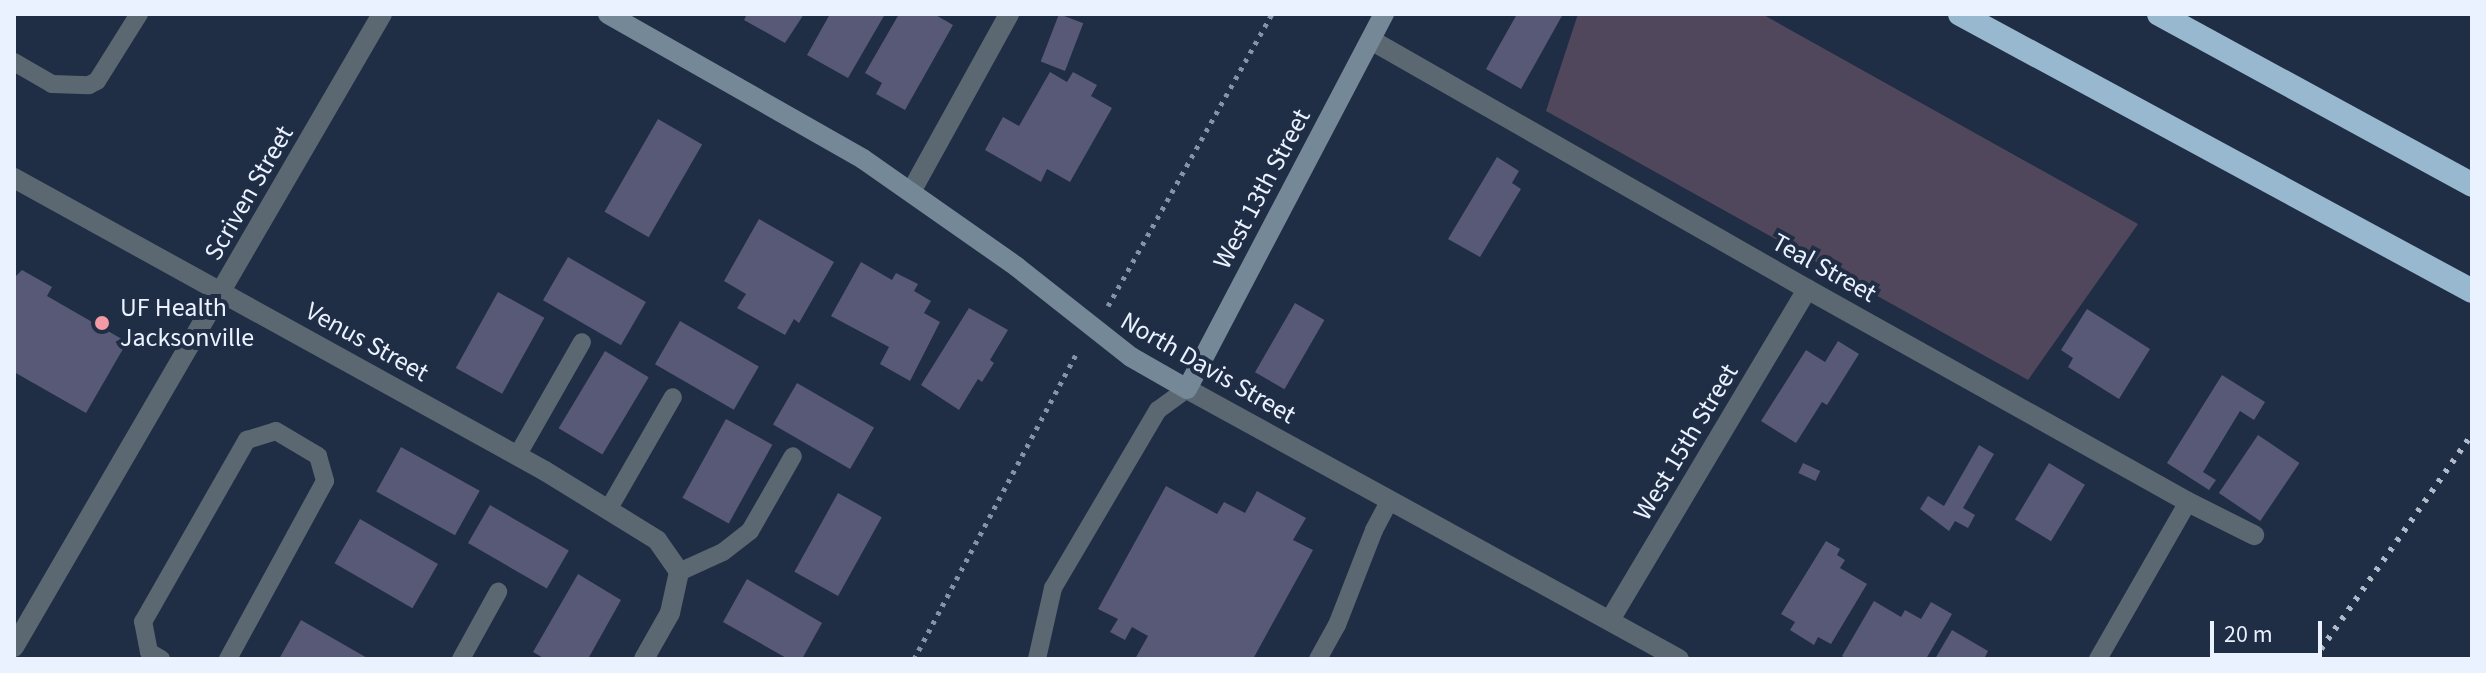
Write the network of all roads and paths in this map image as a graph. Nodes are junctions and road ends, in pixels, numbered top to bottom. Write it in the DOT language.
graph roads {
  1 [pos="139,14"];
  2 [pos="382,14"];
  3 [pos="608,14"];
  4 [pos="1009,14"];
  5 [pos="1272,14"];
  6 [pos="1384,14"];
  7 [pos="1960,14"];
  8 [pos="2159,14"];
  9 [pos="1371,40"];
  10 [pos="14,62"];
  11 [pos="14,178"];
  12 [pos="2472,185"];
  13 [pos="912,190"];
  14 [pos="1807,289"];
  15 [pos="222,291"];
  16 [pos="2472,291"];
  17 [pos="1105,311"];
  18 [pos="582,342"];
  19 [pos="1083,343"];
  20 [pos="1187,389"];
  21 [pos="673,397"];
  22 [pos="517,456"];
  23 [pos="793,456"];
  24 [pos="1390,500"];
  25 [pos="2188,502"];
  26 [pos="608,510"];
  27 [pos="2254,535"];
  28 [pos="679,572"];
  29 [pos="498,592"];
  30 [pos="1610,620"];
  31 [pos="14,647"];
  32 [pos="1644,651"];
  33 [pos="650,657"];
  34 [pos="161,659"];
  35 [pos="228,659"];
  36 [pos="461,659"];
  37 [pos="914,659"];
  38 [pos="1037,659"];
  39 [pos="1318,659"];
  40 [pos="1679,659"];
  41 [pos="2098,659"];
  1 -- 10 [label="lane"];
  2 -- 15 [label="street, Scriven Street"];
  3 -- 13 [label="street, North Davis Street"];
  4 -- 13 [label="street"];
  5 -- 17 [label="path"];
  6 -- 9 [label="street, West 13th Street"];
  7 -- 16 [label="highway"];
  8 -- 12 [label="highway"];
  9 -- 14 [label="street, Teal Street"];
  9 -- 20 [label="street, West 13th Street"];
  11 -- 15 [label="street, Venus Street"];
  13 -- 20 [label="street, North Davis Street"];
  14 -- 25 [label="street, Teal Street"];
  14 -- 30 [label="street, West 15th Street"];
  15 -- 22 [label="street, Venus Street"];
  15 -- 31 [label="street, Scriven Street"];
  18 -- 22 [label="lane"];
  19 -- 37 [label="path"];
  20 -- 24 [label="street, North Davis Street"];
  20 -- 38 [label="lane"];
  21 -- 26 [label="lane"];
  22 -- 26 [label="street, Venus Street"];
  23 -- 28 [label="lane"];
  24 -- 30 [label="street, North Davis Street"];
  24 -- 39 [label="lane"];
  25 -- 27 [label="street, Teal Street"];
  25 -- 41 [label="lane"];
  26 -- 28 [label="street, Venus Street"];
  28 -- 33 [label="street"];
  29 -- 36 [label="lane"];
  30 -- 32 [label="street, North Davis Street"];
  32 -- 40 [label="street, North Davis Street"];
  34 -- 35 [label="lane"];
}
